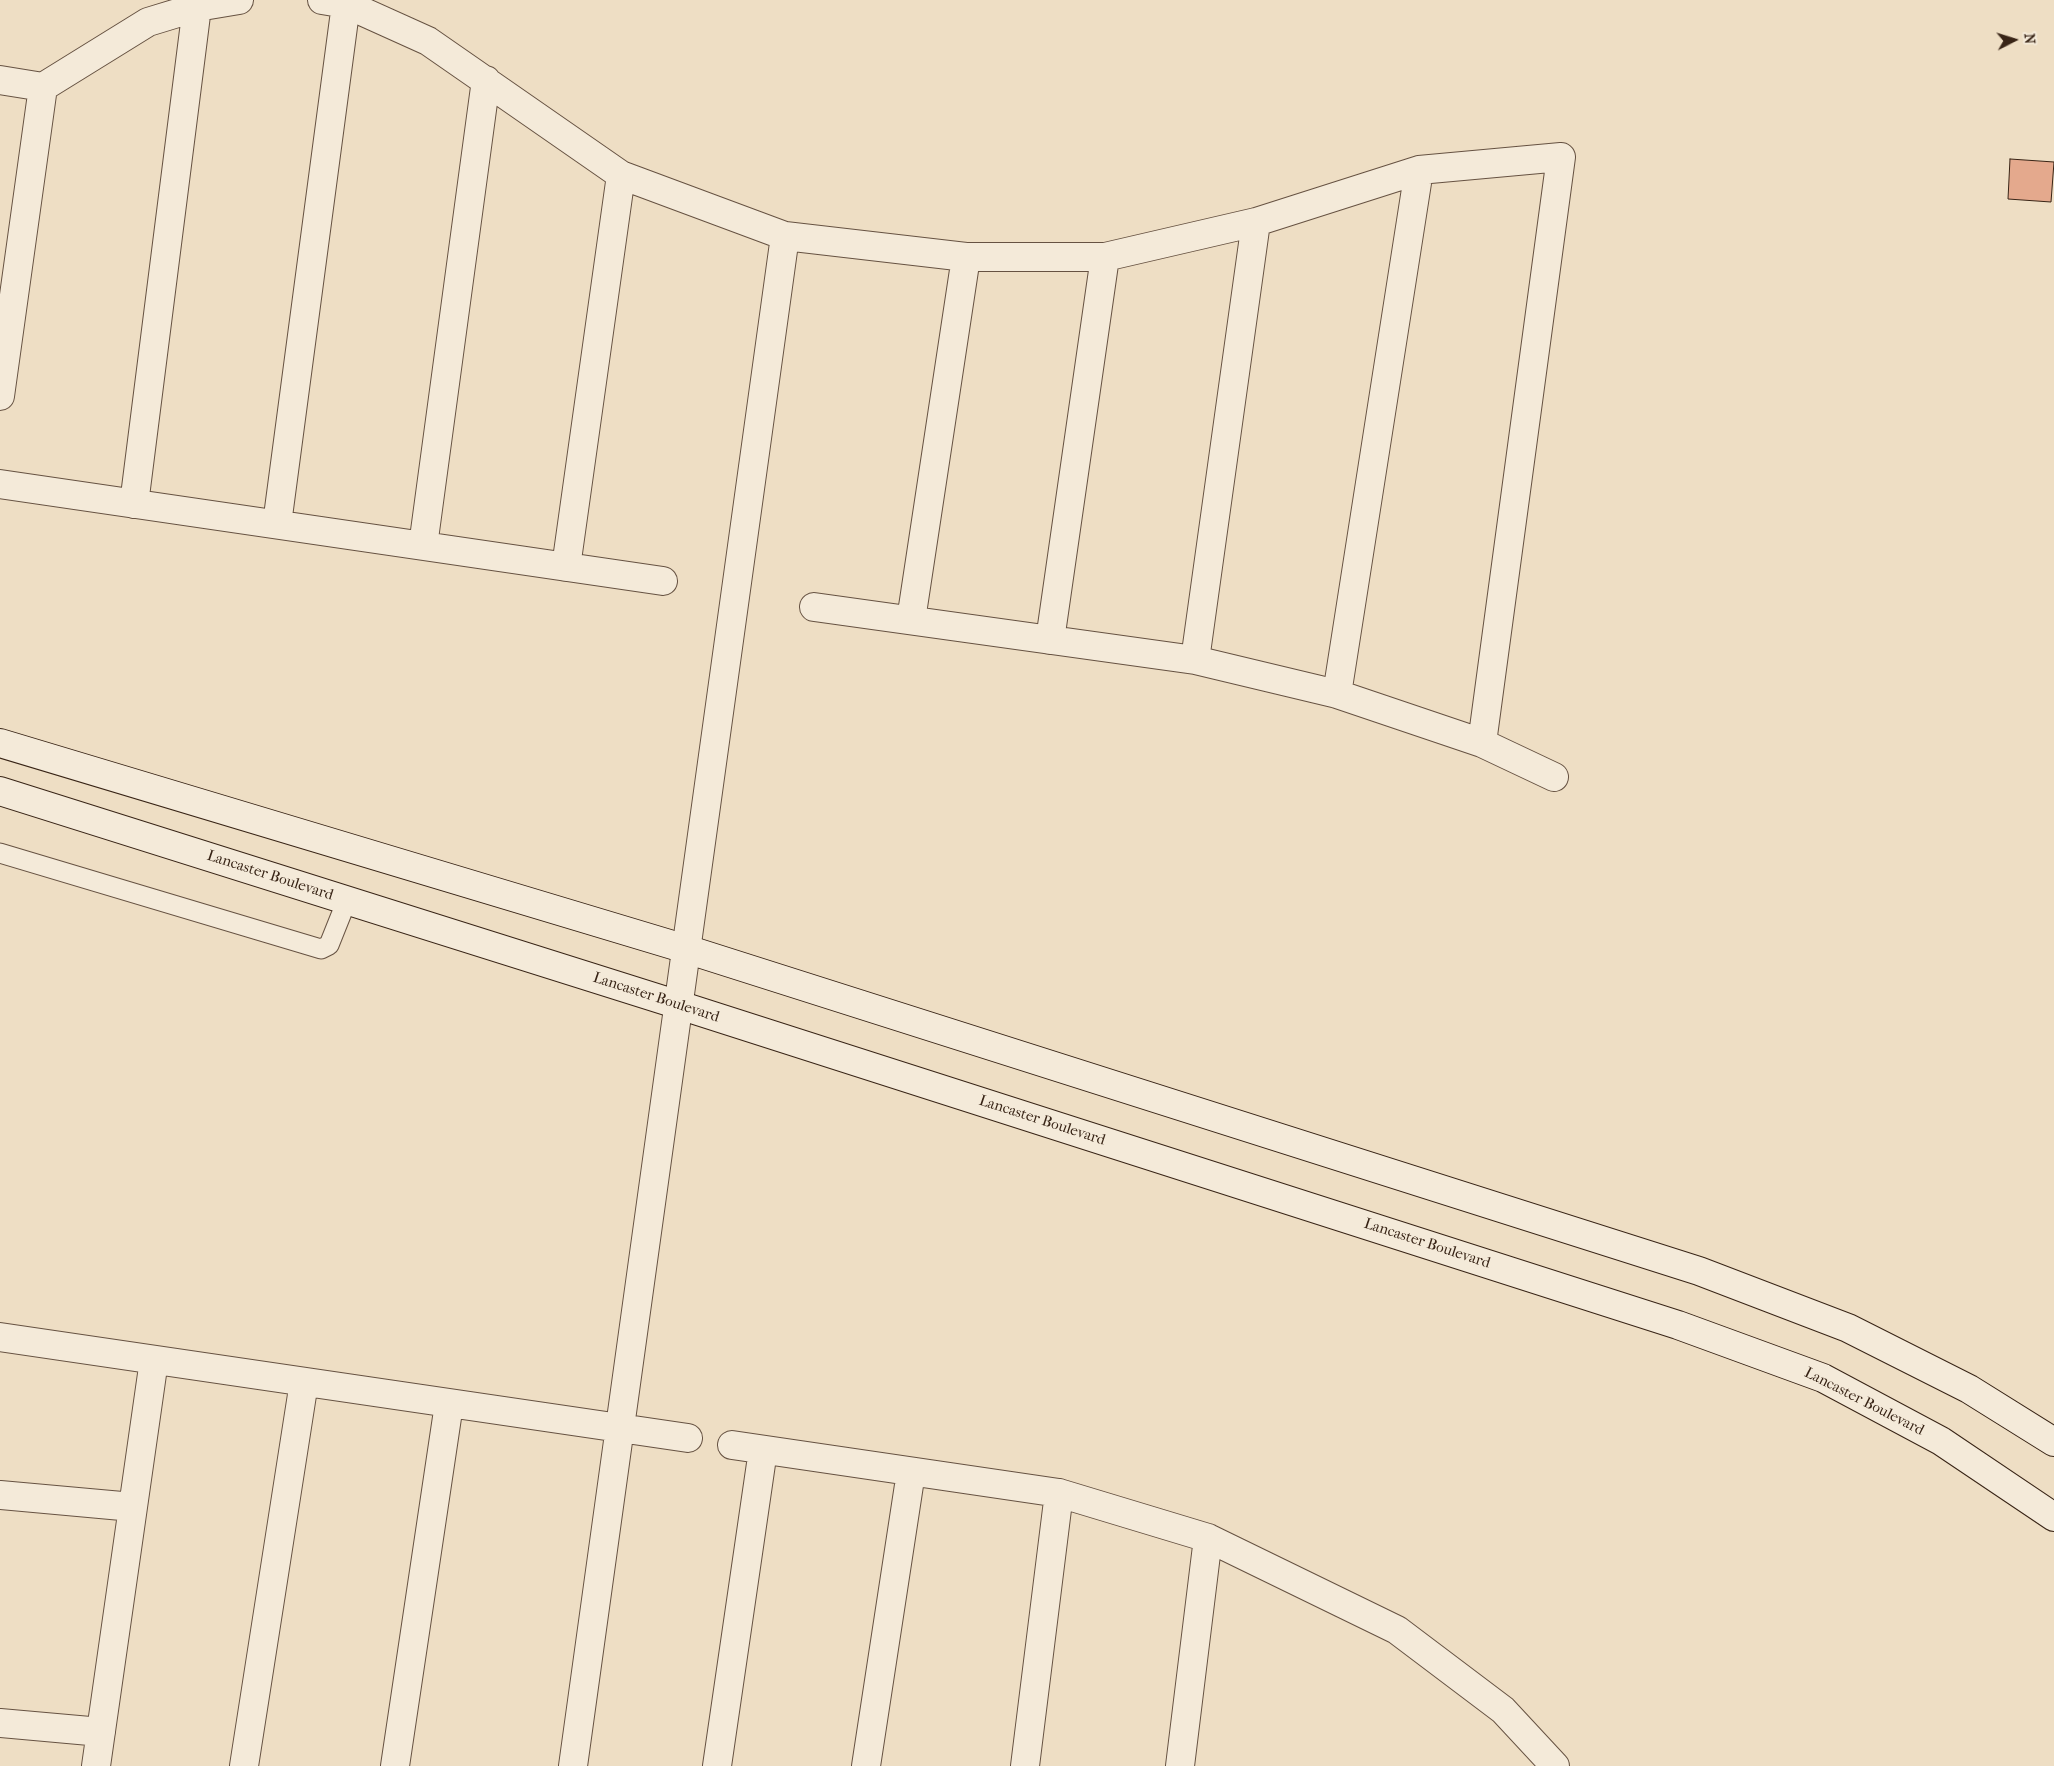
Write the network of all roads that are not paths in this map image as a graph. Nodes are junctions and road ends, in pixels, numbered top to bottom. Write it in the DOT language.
graph roads {
  1 [pos="239,0"];
  2 [pos="334,2"];
  3 [pos="197,7"];
  4 [pos="0,80"];
  5 [pos="486,80"];
  6 [pos="43,87"];
  7 [pos="1419,170"];
  8 [pos="621,175"];
  9 [pos="1256,222"];
  10 [pos="785,236"];
  11 [pos="966,257"];
  12 [pos="1105,257"];
  13 [pos="0,396"];
  14 [pos="0,484"];
  15 [pos="134,504"];
  16 [pos="277,524"];
  17 [pos="423,546"];
  18 [pos="566,567"];
  19 [pos="663,581"];
  20 [pos="814,607"];
  21 [pos="911,620"];
  22 [pos="1050,640"];
  23 [pos="1194,660"];
  24 [pos="1338,694"];
  25 [pos="1482,743"];
  26 [pos="0,744"];
  27 [pos="1554,777"];
  28 [pos="0,790"];
  29 [pos="0,853"];
  30 [pos="347,900"];
  31 [pos="686,949"];
  32 [pos="679,1005"];
  33 [pos="0,1337"];
  34 [pos="154,1360"];
  35 [pos="304,1382"];
  36 [pos="449,1404"];
  37 [pos="620,1429"];
  38 [pos="688,1438"];
  39 [pos="2054,1442"];
  40 [pos="732,1445"];
  41 [pos="763,1450"];
  42 [pos="911,1472"];
  43 [pos="1059,1493"];
  44 [pos="0,1495"];
  45 [pos="133,1507"];
  46 [pos="2054,1517"];
  47 [pos="1208,1538"];
  48 [pos="0,1723"];
  49 [pos="101,1732"];
  50 [pos="96,1766"];
  51 [pos="244,1766"];
  52 [pos="395,1766"];
  53 [pos="573,1766"];
  54 [pos="717,1766"];
  55 [pos="866,1766"];
  56 [pos="1025,1766"];
  57 [pos="1180,1766"];
  58 [pos="1555,1766"];
  1 -- 3 [label="street"];
  2 -- 5 [label="street"];
  2 -- 16 [label="street"];
  3 -- 6 [label="street"];
  3 -- 15 [label="street"];
  4 -- 6 [label="street"];
  5 -- 8 [label="street"];
  5 -- 17 [label="street"];
  6 -- 13 [label="street"];
  7 -- 9 [label="street"];
  7 -- 24 [label="street"];
  7 -- 25 [label="street"];
  8 -- 10 [label="street"];
  8 -- 18 [label="street"];
  9 -- 12 [label="street"];
  9 -- 23 [label="street"];
  10 -- 11 [label="street"];
  10 -- 31 [label="street"];
  11 -- 12 [label="street"];
  11 -- 21 [label="street"];
  12 -- 22 [label="street"];
  14 -- 15 [label="street"];
  15 -- 16 [label="street"];
  16 -- 17 [label="street"];
  17 -- 18 [label="street"];
  18 -- 19 [label="street"];
  20 -- 21 [label="street"];
  21 -- 22 [label="street"];
  22 -- 23 [label="street"];
  23 -- 24 [label="street"];
  24 -- 25 [label="street"];
  25 -- 27 [label="street"];
  26 -- 31 [label="street"];
  28 -- 30 [label="street, Lancaster Boulevard"];
  29 -- 30 [label="lane"];
  30 -- 32 [label="street, Lancaster Boulevard"];
  31 -- 32 [label="street"];
  31 -- 39 [label="street"];
  32 -- 37 [label="street"];
  32 -- 46 [label="street, Lancaster Boulevard"];
  33 -- 34 [label="street"];
  34 -- 35 [label="street"];
  34 -- 45 [label="street"];
  35 -- 36 [label="street"];
  35 -- 51 [label="street"];
  36 -- 37 [label="street"];
  36 -- 52 [label="street"];
  37 -- 38 [label="street"];
  37 -- 53 [label="street"];
  40 -- 41 [label="street"];
  41 -- 42 [label="street"];
  41 -- 54 [label="street"];
  42 -- 43 [label="street"];
  42 -- 55 [label="street"];
  43 -- 47 [label="street"];
  43 -- 56 [label="street"];
  44 -- 45 [label="street"];
  45 -- 49 [label="street"];
  47 -- 57 [label="street"];
  47 -- 58 [label="street"];
  48 -- 49 [label="street"];
  49 -- 50 [label="street"];
}
